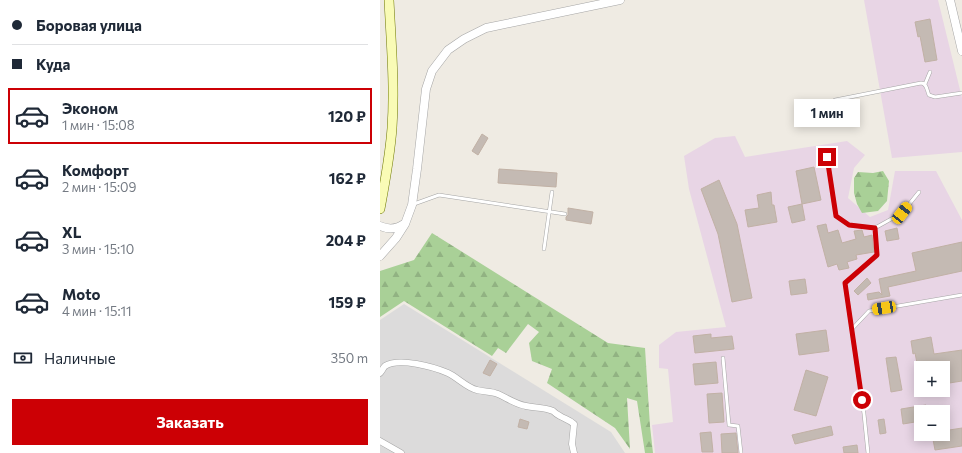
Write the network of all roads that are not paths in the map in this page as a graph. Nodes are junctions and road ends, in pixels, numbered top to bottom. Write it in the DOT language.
graph roads {
  1 [pos="620,0"];
  2 [pos="950,0"];
  3 [pos="390,3"];
  4 [pos="962,51"];
  5 [pos="930,72"];
  6 [pos="925,84"];
  7 [pos="962,93"];
  8 [pos="835,100"];
  9 [pos="827,157"];
  10 [pos="552,192"];
  11 [pos="919,192"];
  12 [pos="412,204"];
  13 [pos="380,209"];
  14 [pos="550,211"];
  15 [pos="565,214"];
  16 [pos="405,224"];
  17 [pos="380,226"];
  18 [pos="875,228"];
  19 [pos="544,249"];
  20 [pos="380,256"];
  21 [pos="962,295"];
  22 [pos="852,329"];
  23 [pos="723,358"];
  24 [pos="380,373"];
  25 [pos="380,441"];
  26 [pos="401,453"];
  27 [pos="574,453"];
  28 [pos="741,453"];
  29 [pos="868,453"];
  1 -- 12 [label="street"];
  2 -- 4 [label="street"];
  3 -- 13 [label="main road"];
  5 -- 6 [label="lane"];
  6 -- 7 [label="lane"];
  6 -- 8 [label="lane"];
  9 -- 18 [label="lane"];
  10 -- 14 [label="lane"];
  11 -- 18 [label="lane"];
  12 -- 14 [label="lane"];
  12 -- 16 [label="street"];
  14 -- 15 [label="lane"];
  14 -- 19 [label="lane"];
  16 -- 17 [label="street"];
  16 -- 20 [label="street"];
  18 -- 22 [label="lane"];
  21 -- 22 [label="lane"];
  22 -- 29 [label="lane"];
  23 -- 28 [label="lane"];
  24 -- 27 [label="street"];
  25 -- 26 [label="street"];
}
